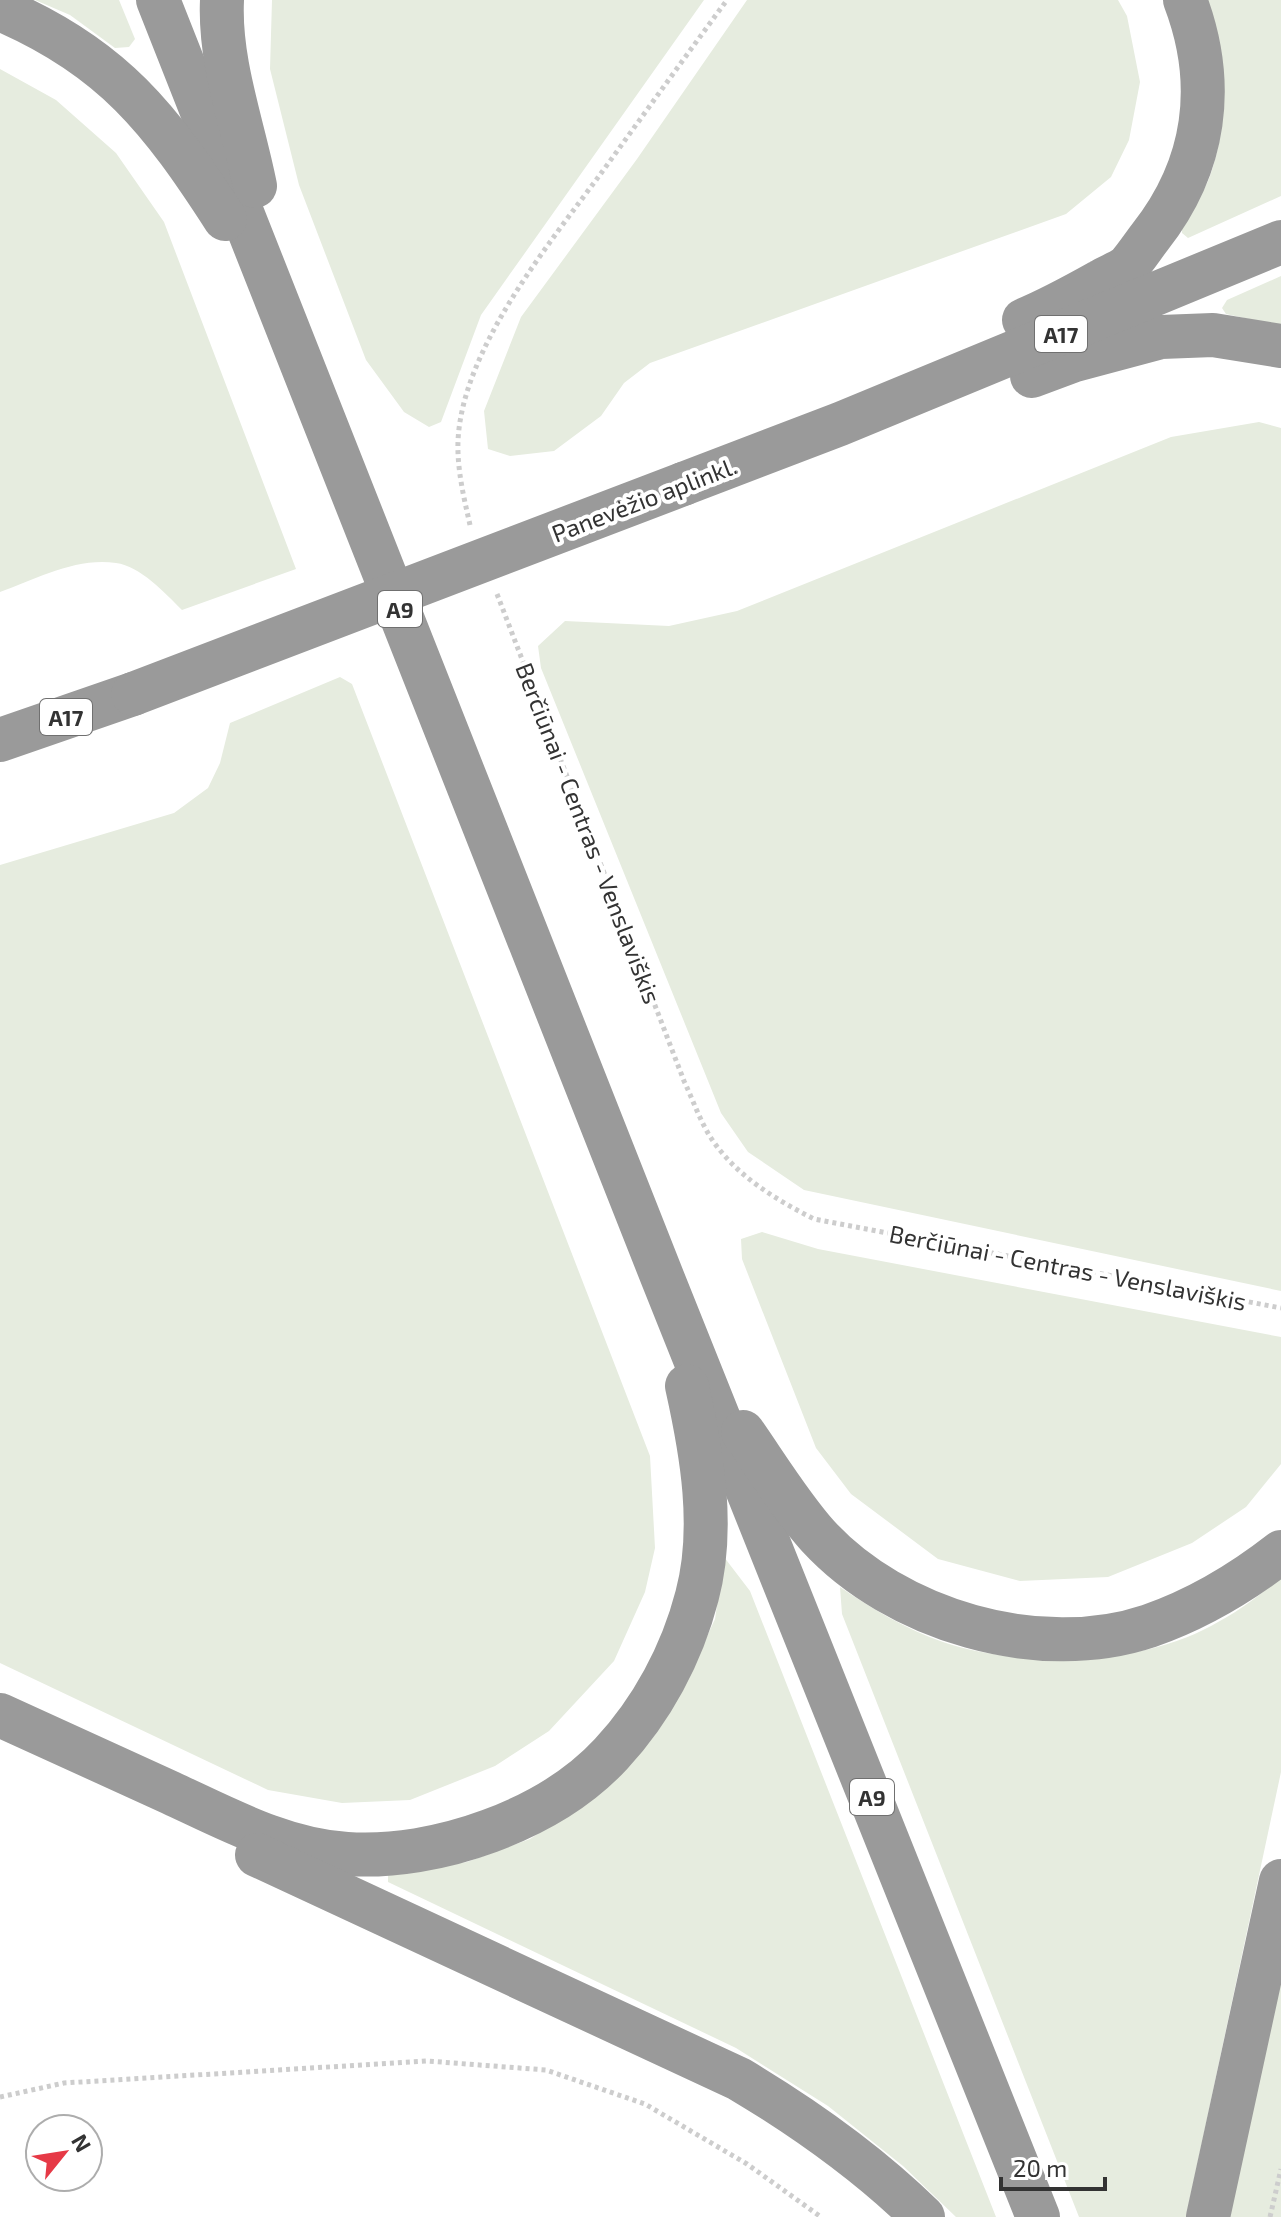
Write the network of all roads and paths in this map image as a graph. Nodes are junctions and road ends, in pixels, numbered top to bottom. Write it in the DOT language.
graph roads {
  1 [pos="158,0"];
  2 [pos="222,0"];
  3 [pos="727,0"];
  4 [pos="1185,0"];
  5 [pos="0,9"];
  6 [pos="1281,242"];
  7 [pos="281,305"];
  8 [pos="1281,346"];
  9 [pos="840,424"];
  10 [pos="476,540"];
  11 [pos="493,583"];
  12 [pos="0,740"];
  13 [pos="663,1279"];
  14 [pos="1281,1308"];
  15 [pos="704,1378"];
  16 [pos="1281,1552"];
  17 [pos="0,1715"];
  18 [pos="0,1737"];
  19 [pos="1281,1881"];
  20 [pos="0,2097"];
  21 [pos="1281,2169"];
  22 [pos="821,2217"];
  23 [pos="923,2217"];
  24 [pos="1038,2217"];
  25 [pos="1208,2217"];
  26 [pos="1270,2217"];
  1 -- 7 [label="highway, A9"];
  2 -- 7 [label="highway"];
  3 -- 10 [label="path"];
  4 -- 9 [label="highway"];
  5 -- 7 [label="highway"];
  6 -- 9 [label="highway, Panevėžio aplinkl. / A17"];
  7 -- 13 [label="highway, A9"];
  8 -- 9 [label="highway"];
  9 -- 12 [label="highway, Panevėžio aplinkl. / A17, bridge"];
  11 -- 14 [label="path, Berčiūnai - Centras - Venslaviškis"];
  13 -- 15 [label="highway, A9"];
  13 -- 17 [label="highway"];
  15 -- 16 [label="highway"];
  15 -- 24 [label="highway, A9"];
  18 -- 23 [label="highway"];
  19 -- 25 [label="highway"];
  20 -- 22 [label="path"];
  21 -- 26 [label="path"];
}
